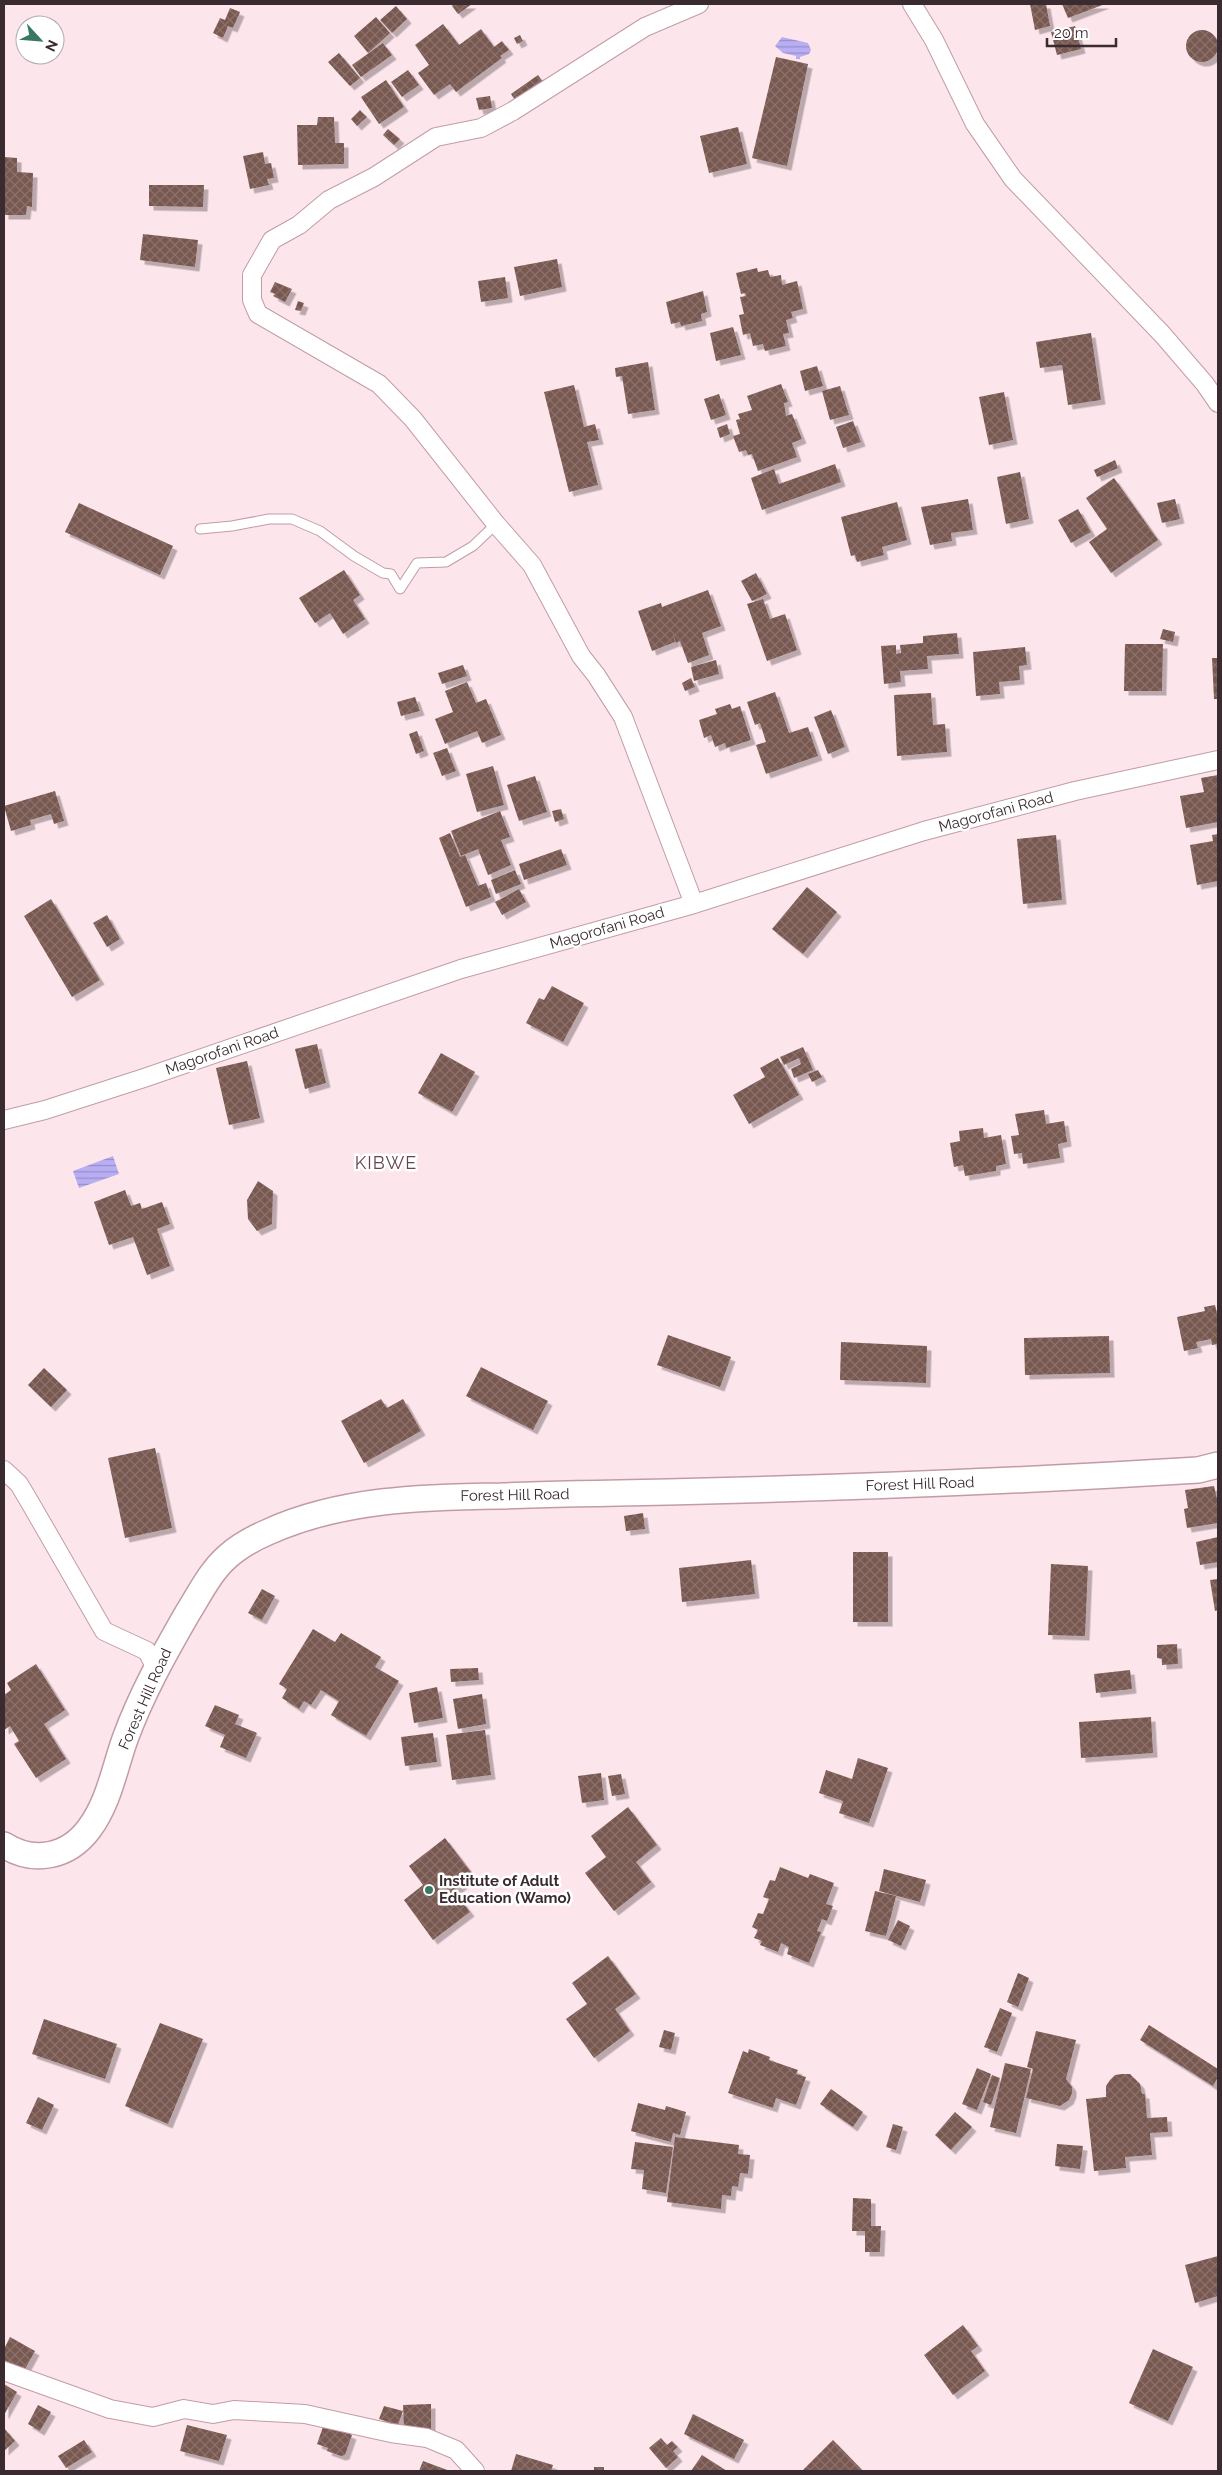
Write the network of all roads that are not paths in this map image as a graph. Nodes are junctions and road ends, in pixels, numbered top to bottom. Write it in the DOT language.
graph roads {
  1 [pos="699,4"];
  2 [pos="912,4"];
  3 [pos="1218,403"];
  4 [pos="496,524"];
  5 [pos="200,529"];
  6 [pos="1218,760"];
  7 [pos="694,904"];
  8 [pos="4,1120"];
  9 [pos="1218,1465"];
  10 [pos="4,1470"];
  11 [pos="156,1668"];
  12 [pos="4,1845"];
  13 [pos="4,2371"];
  14 [pos="475,2471"];
  1 -- 4 [label="street"];
  2 -- 3 [label="street"];
  4 -- 5 [label="lane"];
  4 -- 7 [label="street"];
  6 -- 7 [label="street, Magorofani Road"];
  7 -- 8 [label="street, Magorofani Road"];
  9 -- 11 [label="street, Forest Hill Road"];
  10 -- 11 [label="street"];
  11 -- 12 [label="street, Forest Hill Road"];
  13 -- 14 [label="street"];
}
